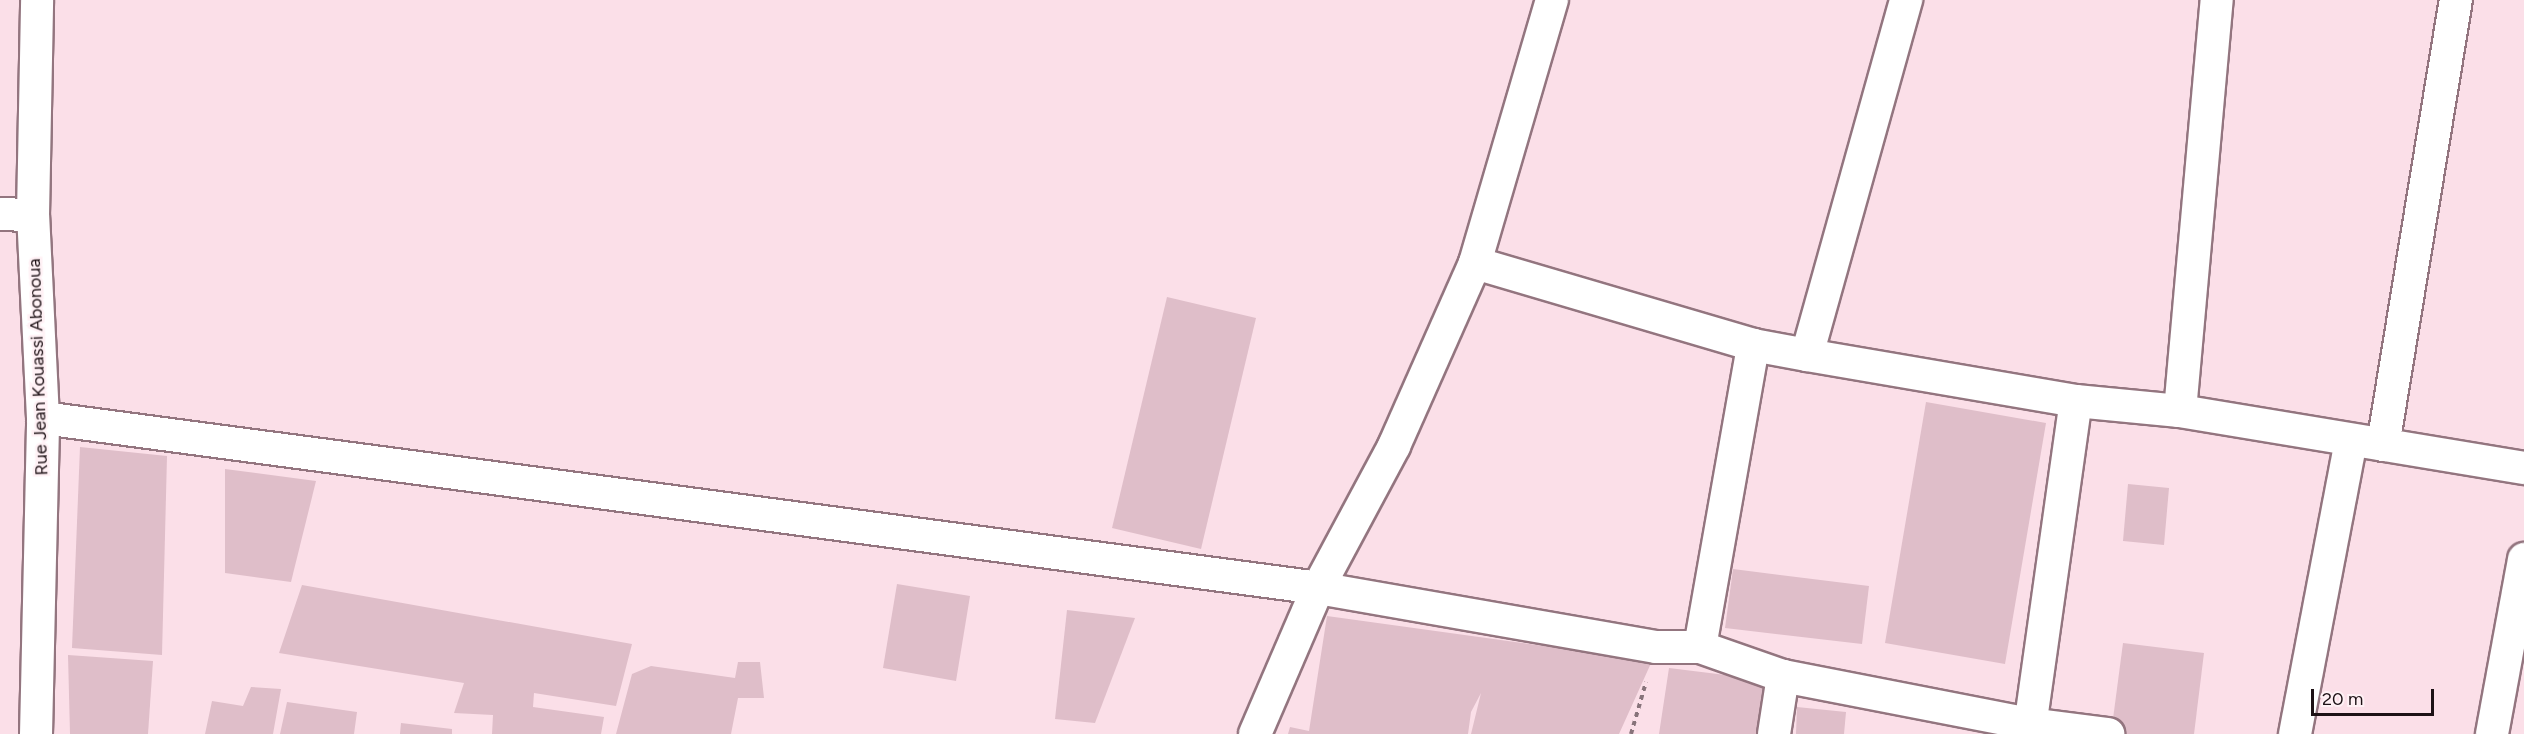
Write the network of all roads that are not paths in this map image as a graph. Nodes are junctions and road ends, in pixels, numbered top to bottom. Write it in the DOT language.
graph roads {
  1 [pos="37,0"];
  2 [pos="1552,0"];
  3 [pos="1906,0"];
  4 [pos="2217,0"];
  5 [pos="2456,0"];
  6 [pos="0,214"];
  7 [pos="33,214"];
  8 [pos="1475,263"];
  9 [pos="1753,345"];
  10 [pos="1807,355"];
  11 [pos="2076,400"];
  12 [pos="2180,411"];
  13 [pos="44,418"];
  14 [pos="2351,440"];
  15 [pos="2383,445"];
  16 [pos="2524,468"];
  17 [pos="2524,559"];
  18 [pos="1318,588"];
  19 [pos="1700,647"];
  20 [pos="1783,676"];
  21 [pos="2030,729"];
  22 [pos="36,734"];
  23 [pos="1255,734"];
  24 [pos="1774,734"];
  25 [pos="2108,734"];
  26 [pos="2295,734"];
  27 [pos="2492,734"];
  1 -- 7 [label="street, Rue Jean Kouassi Abonoua"];
  2 -- 8 [label="street"];
  3 -- 10 [label="street"];
  4 -- 12 [label="street"];
  5 -- 15 [label="street"];
  6 -- 7 [label="street"];
  7 -- 13 [label="street, Rue Jean Kouassi Abonoua"];
  8 -- 9 [label="street"];
  8 -- 18 [label="street"];
  9 -- 10 [label="street"];
  9 -- 19 [label="street"];
  10 -- 11 [label="street"];
  11 -- 12 [label="street"];
  11 -- 21 [label="street"];
  12 -- 14 [label="street"];
  13 -- 18 [label="street"];
  13 -- 22 [label="street, Rue Jean Kouassi Abonoua"];
  14 -- 15 [label="street"];
  14 -- 26 [label="street"];
  15 -- 16 [label="street"];
  17 -- 27 [label="street"];
  18 -- 19 [label="street"];
  18 -- 23 [label="street"];
  19 -- 20 [label="street"];
  20 -- 21 [label="street"];
  20 -- 24 [label="street"];
  21 -- 25 [label="street"];
}
